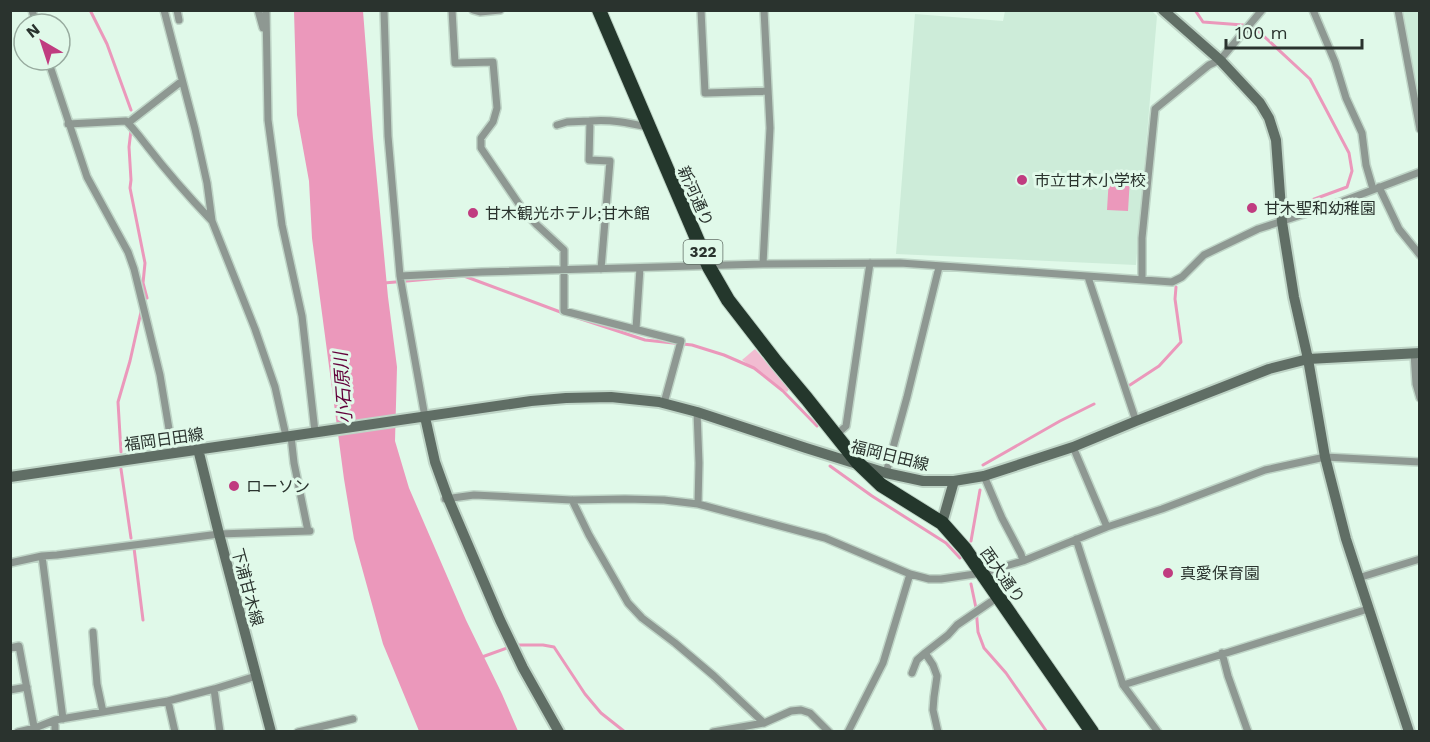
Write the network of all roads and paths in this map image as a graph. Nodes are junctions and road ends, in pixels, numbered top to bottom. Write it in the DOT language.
graph roads {
  1 [pos="164,10"];
  2 [pos="177,10"];
  3 [pos="258,10"];
  4 [pos="266,10"];
  5 [pos="384,10"];
  6 [pos="452,10"];
  7 [pos="473,10"];
  8 [pos="500,10"];
  9 [pos="599,10"];
  10 [pos="701,10"];
  11 [pos="765,10"];
  12 [pos="1163,10"];
  13 [pos="1262,10"];
  14 [pos="1313,10"];
  15 [pos="1398,10"];
  16 [pos="179,20"];
  17 [pos="266,40"];
  18 [pos="1220,60"];
  19 [pos="52,72"];
  20 [pos="183,81"];
  21 [pos="768,91"];
  22 [pos="590,121"];
  23 [pos="128,123"];
  24 [pos="68,124"];
  25 [pos="556,125"];
  26 [pos="648,127"];
  27 [pos="1419,129"];
  28 [pos="1419,172"];
  29 [pos="1376,188"];
  30 [pos="212,221"];
  31 [pos="1282,222"];
  32 [pos="1419,255"];
  33 [pos="870,263"];
  34 [pos="763,264"];
  35 [pos="709,267"];
  36 [pos="939,267"];
  37 [pos="640,268"];
  38 [pos="601,269"];
  39 [pos="564,271"];
  40 [pos="400,276"];
  41 [pos="1088,277"];
  42 [pos="1142,280"];
  43 [pos="636,329"];
  44 [pos="1417,353"];
  45 [pos="1308,359"];
  46 [pos="1419,398"];
  47 [pos="664,403"];
  48 [pos="697,412"];
  49 [pos="420,418"];
  50 [pos="1136,421"];
  51 [pos="318,432"];
  52 [pos="836,435"];
  53 [pos="289,436"];
  54 [pos="1073,447"];
  55 [pos="198,449"];
  56 [pos="173,453"];
  57 [pos="1325,457"];
  58 [pos="1419,462"];
  59 [pos="858,463"];
  60 [pos="886,473"];
  61 [pos="984,476"];
  62 [pos="10,477"];
  63 [pos="954,481"];
  64 [pos="445,499"];
  65 [pos="572,500"];
  66 [pos="698,504"];
  67 [pos="942,523"];
  68 [pos="1107,527"];
  69 [pos="219,534"];
  70 [pos="1076,539"];
  71 [pos="42,556"];
  72 [pos="1419,559"];
  73 [pos="1023,561"];
  74 [pos="10,563"];
  75 [pos="982,573"];
  76 [pos="910,574"];
  77 [pos="1358,578"];
  78 [pos="998,597"];
  79 [pos="1368,609"];
  80 [pos="93,632"];
  81 [pos="10,648"];
  82 [pos="925,653"];
  83 [pos="1222,653"];
  84 [pos="912,673"];
  85 [pos="256,676"];
  86 [pos="1123,685"];
  87 [pos="27,687"];
  88 [pos="213,689"];
  89 [pos="10,690"];
  90 [pos="168,701"];
  91 [pos="103,712"];
  92 [pos="59,719"];
  93 [pos="353,719"];
  94 [pos="764,723"];
  95 [pos="325,728"];
  96 [pos="35,730"];
  97 [pos="18,732"];
  98 [pos="55,732"];
  99 [pos="175,732"];
  100 [pos="220,732"];
  101 [pos="272,732"];
  102 [pos="298,732"];
  103 [pos="559,732"];
  104 [pos="713,732"];
  105 [pos="829,732"];
  106 [pos="848,732"];
  107 [pos="938,732"];
  108 [pos="1092,732"];
  109 [pos="1158,732"];
  110 [pos="1248,732"];
  111 [pos="1409,732"];
  1 -- 20 [label="street"];
  2 -- 16 [label="street"];
  3 -- 17 [label="street"];
  4 -- 17 [label="street"];
  5 -- 40 [label="street"];
  6 -- 39 [label="street"];
  7 -- 8 [label="street"];
  9 -- 26 [label="highway, 新河通り / 322"];
  10 -- 21 [label="street"];
  11 -- 21 [label="street"];
  12 -- 18 [label="main road"];
  13 -- 18 [label="street"];
  14 -- 29 [label="street"];
  15 -- 27 [label="street"];
  17 -- 51 [label="street"];
  18 -- 31 [label="main road"];
  18 -- 42 [label="street"];
  19 -- 24 [label="street"];
  20 -- 23 [label="street"];
  20 -- 30 [label="street"];
  21 -- 34 [label="street"];
  22 -- 25 [label="street"];
  22 -- 26 [label="street"];
  22 -- 38 [label="street"];
  23 -- 24 [label="street"];
  23 -- 30 [label="street"];
  24 -- 56 [label="street"];
  26 -- 35 [label="highway, 新河通り / 322"];
  28 -- 29 [label="street"];
  29 -- 31 [label="street"];
  29 -- 32 [label="street"];
  30 -- 53 [label="street"];
  31 -- 42 [label="street"];
  31 -- 45 [label="main road"];
  33 -- 34 [label="street"];
  33 -- 36 [label="street"];
  33 -- 52 [label="street"];
  34 -- 35 [label="street"];
  35 -- 37 [label="street"];
  35 -- 52 [label="highway, 新河通り / 322"];
  36 -- 41 [label="street"];
  36 -- 60 [label="street"];
  37 -- 38 [label="street"];
  37 -- 43 [label="street"];
  38 -- 39 [label="street"];
  39 -- 40 [label="street"];
  39 -- 43 [label="street"];
  40 -- 49 [label="street"];
  41 -- 42 [label="street"];
  41 -- 50 [label="street"];
  43 -- 47 [label="street"];
  44 -- 45 [label="main road, 福岡日田線"];
  44 -- 46 [label="street"];
  45 -- 50 [label="main road, 福岡日田線"];
  45 -- 57 [label="main road"];
  47 -- 48 [label="main road, 福岡日田線"];
  47 -- 49 [label="main road, 福岡日田線"];
  48 -- 59 [label="main road, 福岡日田線"];
  48 -- 66 [label="street"];
  49 -- 51 [label="main road, 福岡日田線"];
  49 -- 64 [label="main road"];
  50 -- 54 [label="main road, 福岡日田線"];
  51 -- 53 [label="main road, 福岡日田線"];
  52 -- 59 [label="highway, 新河通り / 322"];
  53 -- 55 [label="main road, 福岡日田線"];
  53 -- 69 [label="street"];
  54 -- 61 [label="main road, 福岡日田線"];
  54 -- 68 [label="street"];
  55 -- 56 [label="main road, 福岡日田線"];
  55 -- 69 [label="main road, 下浦甘木線"];
  56 -- 62 [label="main road, 福岡日田線"];
  57 -- 58 [label="street"];
  57 -- 68 [label="street"];
  57 -- 77 [label="main road"];
  59 -- 60 [label="main road, 福岡日田線"];
  59 -- 67 [label="highway, 西大通り / 322"];
  60 -- 63 [label="main road, 福岡日田線"];
  61 -- 63 [label="main road, 福岡日田線"];
  61 -- 73 [label="street"];
  63 -- 67 [label="main road"];
  64 -- 65 [label="street"];
  64 -- 103 [label="main road"];
  65 -- 66 [label="street"];
  65 -- 94 [label="street"];
  66 -- 76 [label="street"];
  67 -- 75 [label="highway, 西大通り / 322"];
  68 -- 70 [label="street"];
  69 -- 71 [label="street"];
  69 -- 85 [label="main road, 下浦甘木線"];
  70 -- 73 [label="street"];
  70 -- 86 [label="street"];
  71 -- 74 [label="street"];
  71 -- 92 [label="street"];
  72 -- 77 [label="street"];
  73 -- 75 [label="street"];
  75 -- 76 [label="street"];
  75 -- 78 [label="highway, 西大通り / 322"];
  76 -- 106 [label="street"];
  77 -- 79 [label="main road"];
  78 -- 82 [label="street"];
  78 -- 108 [label="highway, 西大通り / 322"];
  79 -- 83 [label="street"];
  79 -- 111 [label="main road"];
  80 -- 91 [label="street"];
  81 -- 87 [label="street"];
  82 -- 84 [label="street"];
  82 -- 107 [label="street"];
  83 -- 86 [label="street"];
  83 -- 110 [label="street"];
  85 -- 88 [label="street"];
  85 -- 101 [label="main road, 下浦甘木線"];
  86 -- 109 [label="street"];
  87 -- 89 [label="street"];
  87 -- 96 [label="street"];
  88 -- 90 [label="street"];
  88 -- 100 [label="street"];
  90 -- 91 [label="street"];
  90 -- 99 [label="street"];
  91 -- 92 [label="street"];
  92 -- 96 [label="street"];
  92 -- 98 [label="street"];
  93 -- 95 [label="street"];
  94 -- 104 [label="street"];
  94 -- 105 [label="street"];
  95 -- 102 [label="street"];
  96 -- 97 [label="street"];
}
